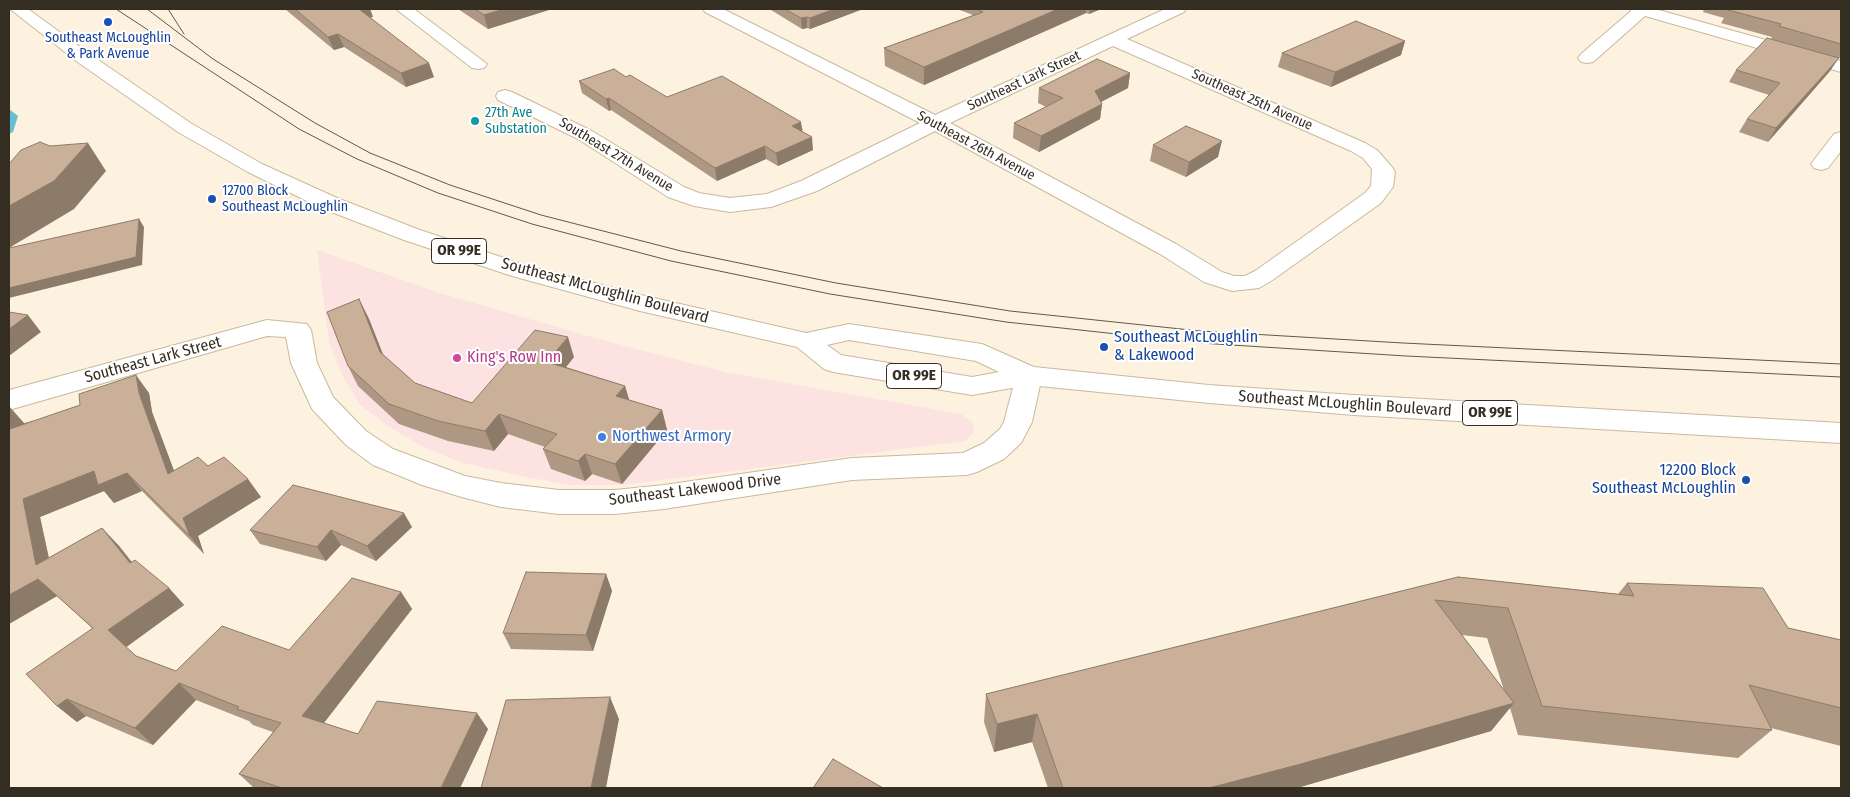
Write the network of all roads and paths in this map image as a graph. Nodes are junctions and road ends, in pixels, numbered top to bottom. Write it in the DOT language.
graph roads {
  1 [pos="18,9"];
  2 [pos="404,9"];
  3 [pos="712,9"];
  4 [pos="1178,9"];
  5 [pos="1641,9"];
  6 [pos="1112,39"];
  7 [pos="1586,58"];
  8 [pos="478,64"];
  9 [pos="1841,67"];
  10 [pos="505,96"];
  11 [pos="935,123"];
  12 [pos="1841,138"];
  13 [pos="1820,164"];
  14 [pos="730,205"];
  15 [pos="1239,285"];
  16 [pos="298,330"];
  17 [pos="1028,376"];
  18 [pos="9,400"];
  19 [pos="1841,432"];
  1 -- 17 [label="street, Southeast McLoughlin Boulevard / OR 99E"];
  2 -- 8 [label="street"];
  3 -- 11 [label="street, Southeast 26th Avenue"];
  4 -- 6 [label="street, Southeast Lark Street"];
  5 -- 7 [label="street"];
  5 -- 9 [label="street"];
  6 -- 11 [label="street, Southeast Lark Street"];
  6 -- 15 [label="street, Southeast 25th Avenue"];
  10 -- 14 [label="street, Southeast 27th Avenue"];
  11 -- 14 [label="street, Southeast Lark Street"];
  11 -- 15 [label="street, Southeast 26th Avenue"];
  12 -- 13 [label="street"];
  16 -- 17 [label="street, Southeast Lakewood Drive"];
  16 -- 18 [label="street, Southeast Lark Street"];
  17 -- 19 [label="street, Southeast McLoughlin Boulevard / OR 99E"];
}
